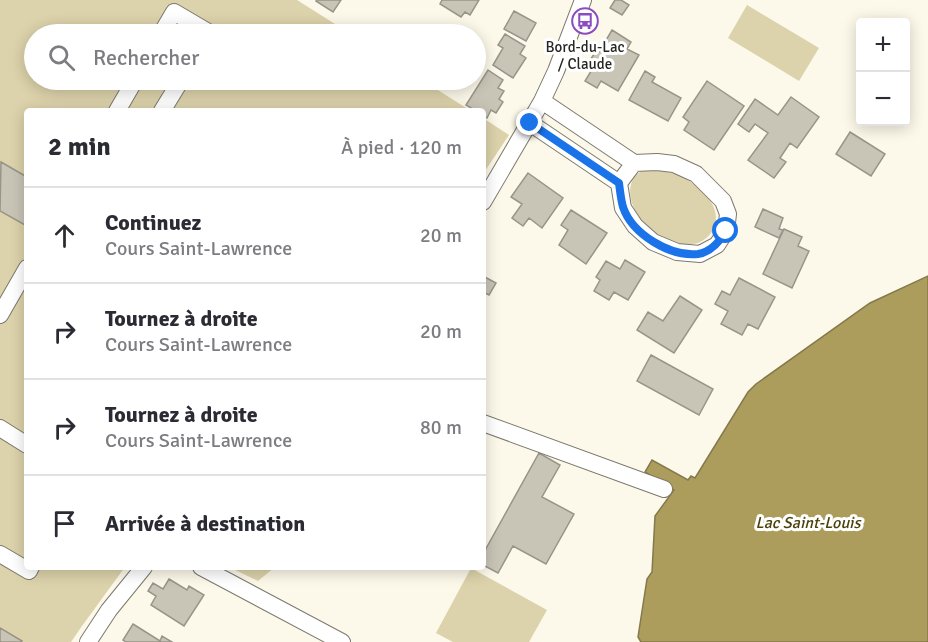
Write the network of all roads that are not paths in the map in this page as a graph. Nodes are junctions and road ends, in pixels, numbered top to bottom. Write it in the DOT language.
graph roads {
  1 [pos="576,2"];
  2 [pos="167,24"];
  3 [pos="194,24"];
  4 [pos="129,90"];
  5 [pos="175,90"];
  6 [pos="542,101"];
  7 [pos="119,108"];
  8 [pos="164,108"];
  9 [pos="530,123"];
  10 [pos="634,163"];
  11 [pos="619,183"];
  12 [pos="486,197"];
  13 [pos="24,273"];
  14 [pos="0,315"];
  15 [pos="486,424"];
  16 [pos="0,429"];
  17 [pos="24,442"];
  18 [pos="664,489"];
  19 [pos="0,554"];
  20 [pos="24,568"];
  21 [pos="142,570"];
  22 [pos="207,570"];
  23 [pos="88,642"];
  24 [pos="342,642"];
  1 -- 6 [label="street"];
  2 -- 3 [label="street"];
  4 -- 7 [label="street"];
  5 -- 8 [label="street"];
  6 -- 9 [label="street"];
  6 -- 10 [label="street"];
  9 -- 11 [label="street"];
  9 -- 12 [label="street"];
  10 -- 11 [label="street"];
  10 -- 11 [label="street"];
  13 -- 14 [label="street"];
  15 -- 18 [label="street"];
  16 -- 17 [label="street"];
  19 -- 20 [label="street"];
  21 -- 23 [label="street"];
  22 -- 24 [label="street"];
}
